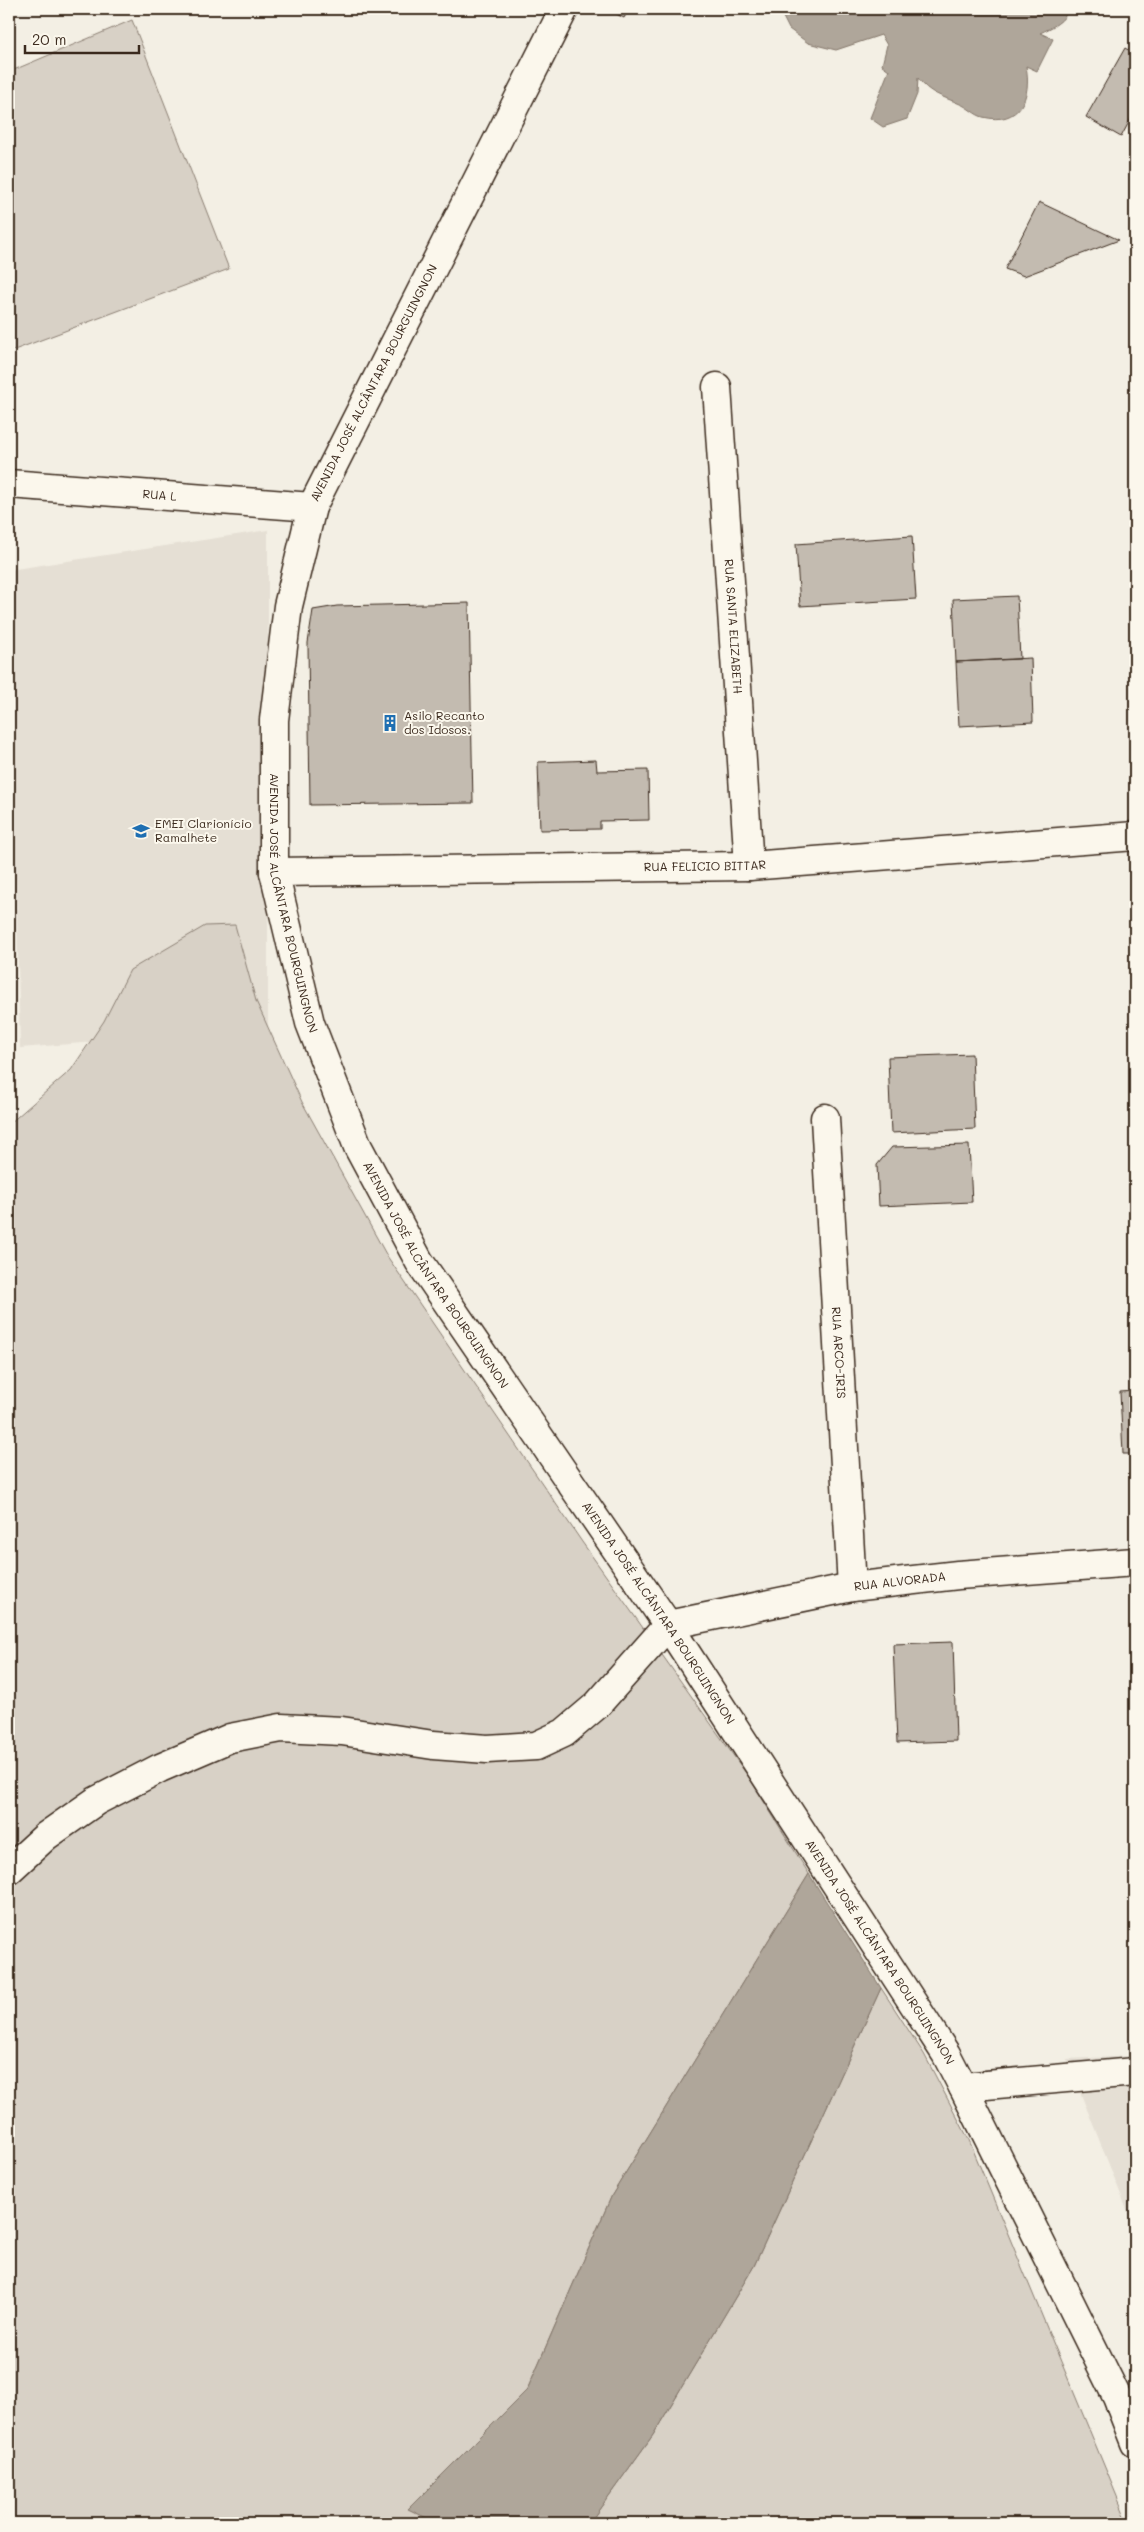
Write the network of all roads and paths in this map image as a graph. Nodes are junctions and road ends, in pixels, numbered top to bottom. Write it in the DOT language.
graph roads {
  1 [pos="564,9"];
  2 [pos="717,387"];
  3 [pos="9,484"];
  4 [pos="312,506"];
  5 [pos="1135,836"];
  6 [pos="750,866"];
  7 [pos="274,872"];
  8 [pos="825,1118"];
  9 [pos="1135,1562"];
  10 [pos="852,1586"];
  11 [pos="668,1625"];
  12 [pos="9,1870"];
  13 [pos="1135,2072"];
  14 [pos="963,2087"];
  15 [pos="1135,2443"];
  1 -- 4 [label="street, AVENIDA JOSÉ ALCÂNTARA BOURGUINGNON"];
  2 -- 6 [label="street, RUA SANTA ELIZABETH"];
  3 -- 4 [label="street, RUA L"];
  4 -- 7 [label="street, AVENIDA JOSÉ ALCÂNTARA BOURGUINGNON"];
  5 -- 6 [label="street, RUA FELICIO BITTAR"];
  6 -- 7 [label="street, RUA FELICIO BITTAR"];
  7 -- 11 [label="street, AVENIDA JOSÉ ALCÂNTARA BOURGUINGNON"];
  8 -- 10 [label="street, RUA ARCO-IRIS"];
  9 -- 10 [label="street, RUA ALVORADA"];
  10 -- 11 [label="street, RUA ALVORADA"];
  11 -- 12 [label="street"];
  11 -- 14 [label="street, AVENIDA JOSÉ ALCÂNTARA BOURGUINGNON"];
  13 -- 14 [label="street"];
  14 -- 15 [label="street, AVENIDA JOSÉ ALCÂNTARA BOURGUINGNON"];
}
